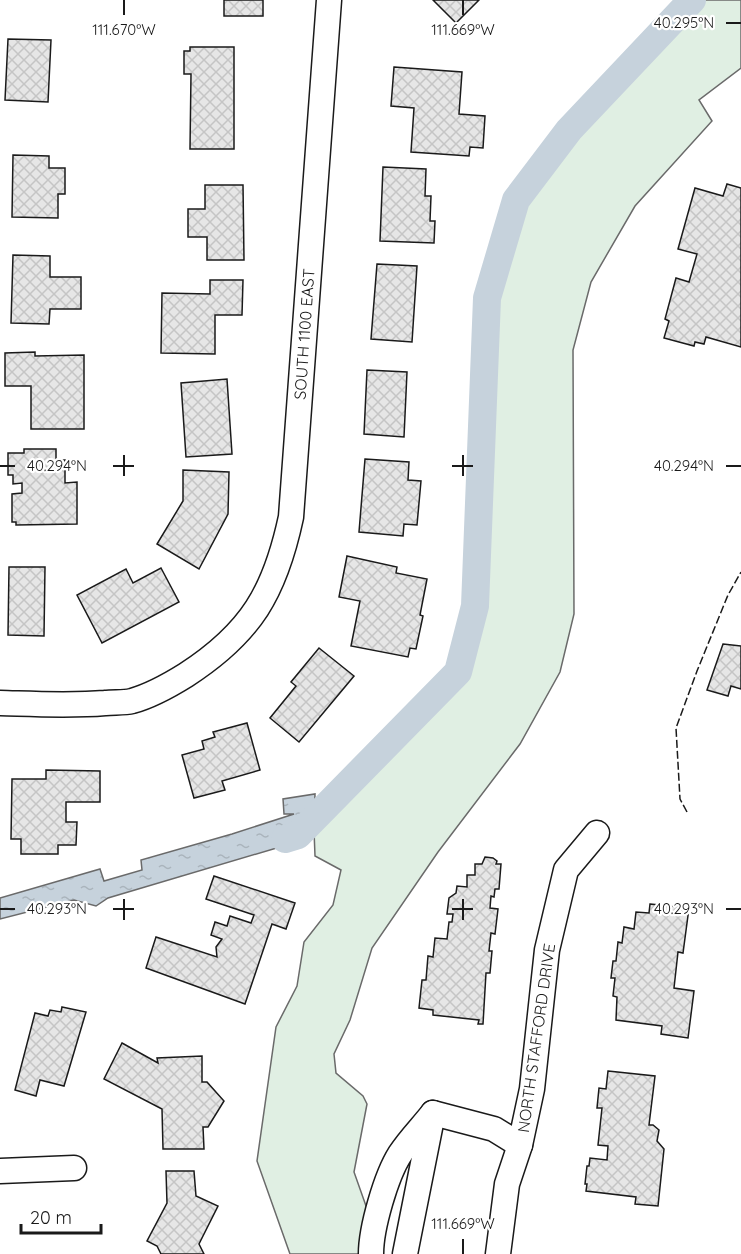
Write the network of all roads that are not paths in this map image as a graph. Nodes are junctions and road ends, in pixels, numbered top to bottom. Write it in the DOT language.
graph roads {
  1 [pos="329,0"];
  2 [pos="0,703"];
  3 [pos="597,833"];
  4 [pos="433,1113"];
  5 [pos="520,1145"];
  6 [pos="74,1168"];
  7 [pos="0,1171"];
  8 [pos="371,1254"];
  9 [pos="405,1254"];
  10 [pos="498,1254"];
  1 -- 2 [label="street, SOUTH 1100 EAST"];
  3 -- 5 [label="street, NORTH STAFFORD DRIVE"];
  4 -- 5 [label="street"];
  4 -- 8 [label="street"];
  4 -- 9 [label="street"];
  5 -- 10 [label="street, NORTH STAFFORD DRIVE"];
  6 -- 7 [label="street"];
}
